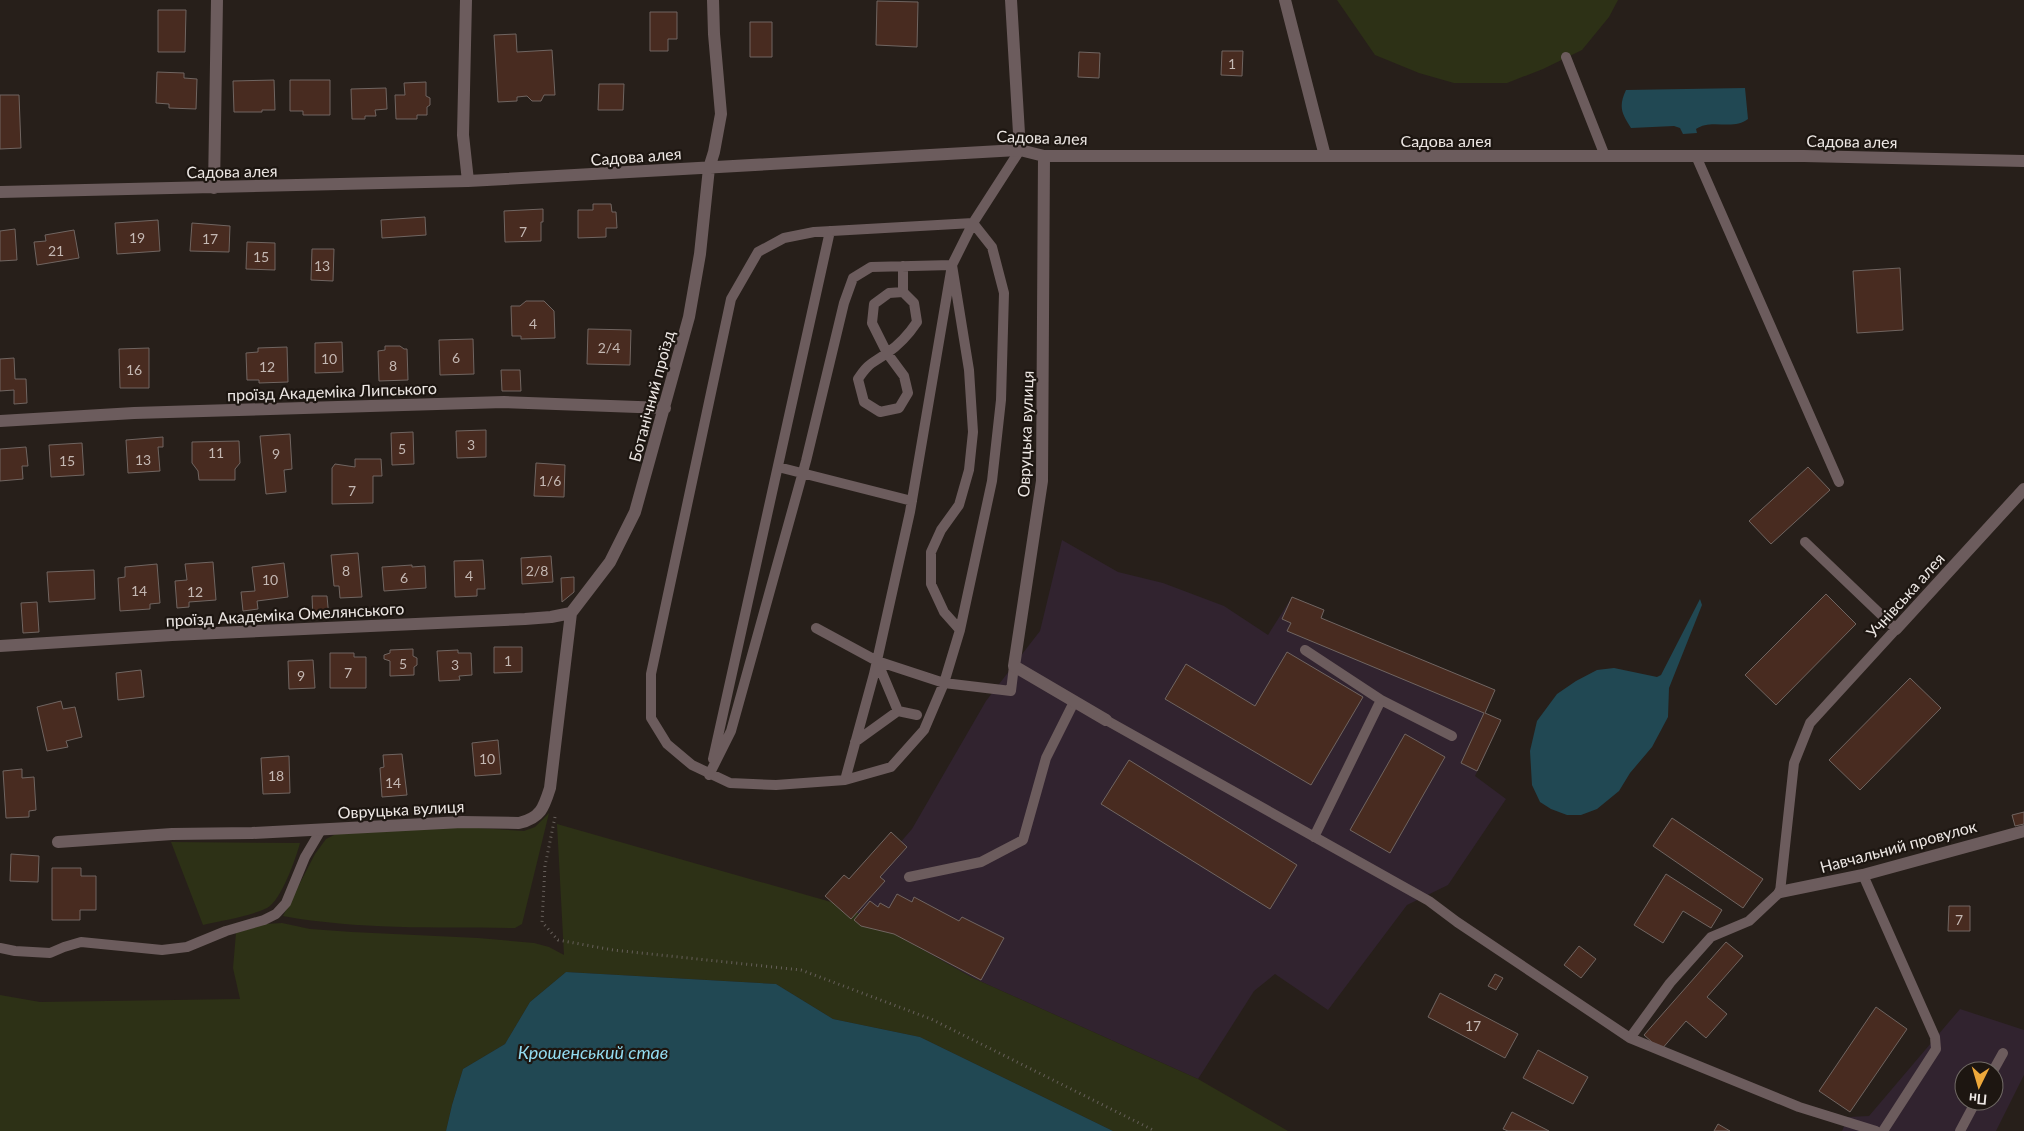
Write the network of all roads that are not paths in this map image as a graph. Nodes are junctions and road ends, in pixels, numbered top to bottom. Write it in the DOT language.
graph roads {
  1 [pos="218,0"];
  2 [pos="466,0"];
  3 [pos="713,0"];
  4 [pos="1011,0"];
  5 [pos="1285,0"];
  6 [pos="1566,57"];
  7 [pos="1020,150"];
  8 [pos="1044,156"];
  9 [pos="1325,156"];
  10 [pos="1605,156"];
  11 [pos="1696,156"];
  12 [pos="2024,161"];
  13 [pos="709,168"];
  14 [pos="468,181"];
  15 [pos="214,188"];
  16 [pos="0,192"];
  17 [pos="974,223"];
  18 [pos="830,231"];
  19 [pos="903,266"];
  20 [pos="952,266"];
  21 [pos="903,292"];
  22 [pos="887,353"];
  23 [pos="665,408"];
  24 [pos="0,420"];
  25 [pos="778,467"];
  26 [pos="802,474"];
  27 [pos="1839,482"];
  28 [pos="2024,489"];
  29 [pos="912,502"];
  30 [pos="1804,542"];
  31 [pos="571,613"];
  32 [pos="816,628"];
  33 [pos="1896,629"];
  34 [pos="960,630"];
  35 [pos="0,646"];
  36 [pos="1305,650"];
  37 [pos="877,661"];
  38 [pos="1014,666"];
  39 [pos="944,683"];
  40 [pos="1382,700"];
  41 [pos="1074,702"];
  42 [pos="898,712"];
  43 [pos="917,715"];
  44 [pos="1106,720"];
  45 [pos="1452,736"];
  46 [pos="855,742"];
  47 [pos="710,775"];
  48 [pos="845,780"];
  49 [pos="321,830"];
  50 [pos="2024,831"];
  51 [pos="1314,837"];
  52 [pos="58,842"];
  53 [pos="1863,875"];
  54 [pos="909,877"];
  55 [pos="1780,892"];
  56 [pos="0,948"];
  57 [pos="1630,1038"];
  58 [pos="2003,1053"];
  59 [pos="1999,1061"];
  60 [pos="1971,1111"];
  61 [pos="1876,1131"];
  62 [pos="1883,1131"];
  63 [pos="1960,1131"];
  1 -- 15 [label="street"];
  2 -- 14 [label="street"];
  3 -- 13 [label="street, Ботанічний проїзд"];
  4 -- 7 [label="street"];
  5 -- 9 [label="street"];
  6 -- 10 [label="lane"];
  7 -- 8 [label="street, Садова алея"];
  7 -- 13 [label="street, Садова алея"];
  7 -- 17 [label="lane"];
  8 -- 9 [label="street, Садова алея"];
  8 -- 38 [label="street, Овруцька вулиця"];
  9 -- 10 [label="street, Садова алея"];
  10 -- 11 [label="street, Садова алея"];
  11 -- 12 [label="street, Садова алея"];
  11 -- 27 [label="lane"];
  13 -- 14 [label="street, Садова алея"];
  13 -- 23 [label="street, Ботанічний проїзд"];
  14 -- 15 [label="street, Садова алея"];
  15 -- 16 [label="street, Садова алея"];
  17 -- 18 [label="lane"];
  17 -- 20 [label="lane"];
  17 -- 34 [label="lane"];
  18 -- 25 [label="lane"];
  18 -- 47 [label="lane"];
  19 -- 20 [label="lane"];
  19 -- 21 [label="lane"];
  19 -- 26 [label="lane"];
  20 -- 29 [label="lane"];
  20 -- 34 [label="lane"];
  21 -- 22 [label="lane"];
  21 -- 22 [label="lane"];
  22 -- 22 [label="lane"];
  23 -- 24 [label="street, проїзд Академіка Липського"];
  23 -- 31 [label="street, Ботанічний проїзд"];
  25 -- 26 [label="lane"];
  25 -- 47 [label="lane"];
  26 -- 29 [label="lane"];
  26 -- 47 [label="lane"];
  28 -- 33 [label="street, Учнівська алея"];
  29 -- 37 [label="lane"];
  30 -- 33 [label="lane"];
  31 -- 35 [label="street, проїзд Академіка Омелянського"];
  31 -- 49 [label="street, Овруцька вулиця"];
  32 -- 37 [label="lane"];
  33 -- 55 [label="lane, Учнівська алея"];
  34 -- 39 [label="lane"];
  36 -- 40 [label="lane"];
  37 -- 39 [label="lane"];
  37 -- 42 [label="lane"];
  37 -- 46 [label="lane"];
  38 -- 39 [label="lane"];
  38 -- 41 [label="street"];
  39 -- 48 [label="lane"];
  40 -- 45 [label="lane"];
  40 -- 51 [label="lane"];
  41 -- 44 [label="street"];
  41 -- 54 [label="lane"];
  42 -- 43 [label="lane"];
  42 -- 46 [label="lane"];
  44 -- 51 [label="lane"];
  46 -- 48 [label="lane"];
  47 -- 48 [label="lane"];
  49 -- 52 [label="street, Овруцька вулиця"];
  49 -- 56 [label="lane"];
  50 -- 53 [label="street, Навчальний провулок"];
  51 -- 57 [label="lane"];
  53 -- 55 [label="street, Навчальний провулок"];
  53 -- 62 [label="lane"];
  55 -- 57 [label="lane"];
  57 -- 61 [label="lane"];
  58 -- 59 [label="lane"];
  60 -- 63 [label="lane"];
}
